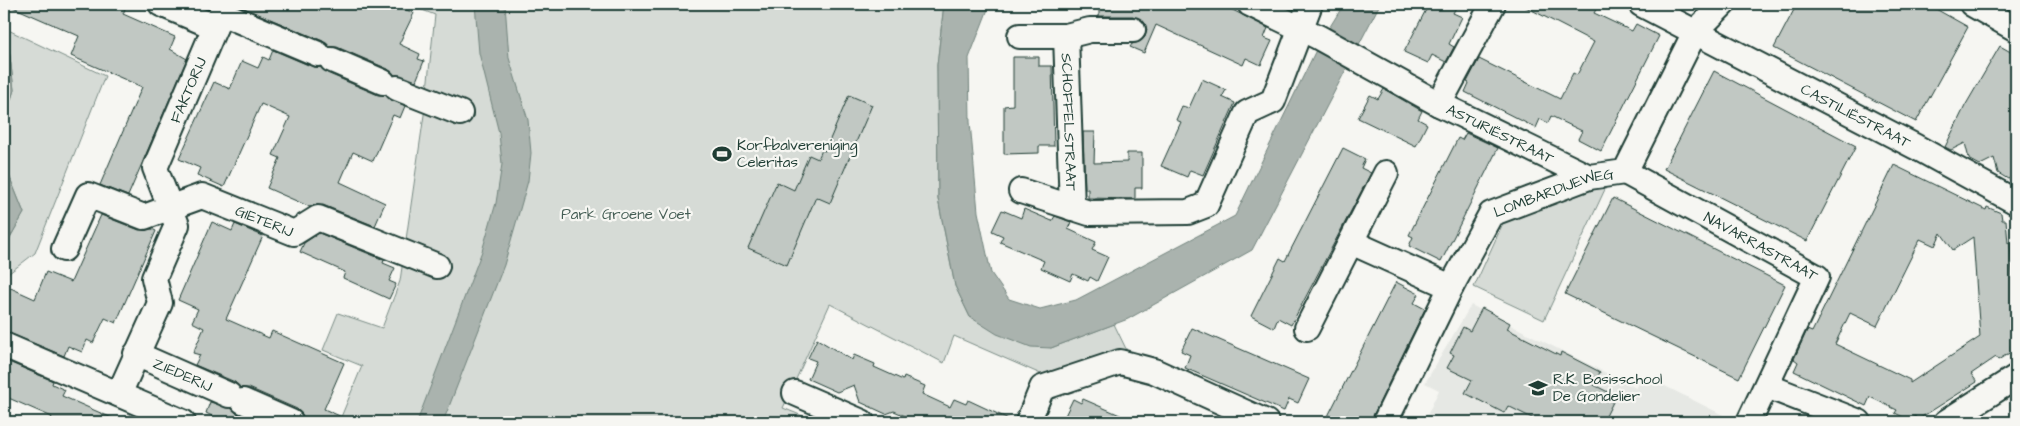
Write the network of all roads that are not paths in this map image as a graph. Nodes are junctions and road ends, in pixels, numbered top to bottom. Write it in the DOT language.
graph roads {
  1 [pos="161,4"];
  2 [pos="1250,4"];
  3 [pos="1310,4"];
  4 [pos="1494,4"];
  5 [pos="1640,4"];
  6 [pos="1723,4"];
  7 [pos="1972,4"];
  8 [pos="215,26"];
  9 [pos="2016,29"];
  10 [pos="1133,30"];
  11 [pos="1309,32"];
  12 [pos="1694,32"];
  13 [pos="1020,36"];
  14 [pos="1066,36"];
  15 [pos="1439,104"];
  16 [pos="460,113"];
  17 [pos="1625,172"];
  18 [pos="1386,173"];
  19 [pos="1590,177"];
  20 [pos="1021,191"];
  21 [pos="2016,202"];
  22 [pos="171,208"];
  23 [pos="1072,208"];
  24 [pos="1351,242"];
  25 [pos="64,248"];
  26 [pos="437,266"];
  27 [pos="1451,287"];
  28 [pos="1308,328"];
  29 [pos="4,346"];
  30 [pos="136,354"];
  31 [pos="2016,377"];
  32 [pos="1767,386"];
  33 [pos="795,393"];
  34 [pos="119,394"];
  35 [pos="183,422"];
  36 [pos="291,422"];
  37 [pos="862,422"];
  38 [pos="1028,422"];
  39 [pos="1266,422"];
  40 [pos="1385,422"];
  41 [pos="1749,422"];
  42 [pos="1859,422"];
  43 [pos="1946,422"];
  1 -- 8 [label="street"];
  2 -- 11 [label="street, ASTURIËSTRAAT"];
  3 -- 11 [label="street, SCHOFFELSTRAAT"];
  4 -- 15 [label="street, ASTURIËSTRAAT"];
  5 -- 12 [label="street, CASTILIËSTRAAT"];
  6 -- 12 [label="street, LOMBARDIJEWEG"];
  7 -- 9 [label="street"];
  8 -- 16 [label="street"];
  8 -- 22 [label="street, FAKTORIJ"];
  10 -- 14 [label="street, SCHOFFELSTRAAT"];
  11 -- 15 [label="street, ASTURIËSTRAAT"];
  11 -- 23 [label="street, SCHOFFELSTRAAT"];
  12 -- 17 [label="street, LOMBARDIJEWEG"];
  12 -- 21 [label="street, CASTILIËSTRAAT"];
  13 -- 14 [label="street, SCHOFFELSTRAAT"];
  14 -- 23 [label="street, SCHOFFELSTRAAT"];
  15 -- 19 [label="street, ASTURIËSTRAAT"];
  17 -- 19 [label="street, LOMBARDIJEWEG"];
  17 -- 32 [label="street, NAVARRASTRAAT"];
  18 -- 24 [label="street"];
  19 -- 27 [label="street, LOMBARDIJEWEG"];
  20 -- 23 [label="street, SCHOFFELSTRAAT"];
  22 -- 25 [label="street"];
  22 -- 26 [label="street, GIETERIJ"];
  22 -- 30 [label="street, FAKTORIJ"];
  24 -- 27 [label="street"];
  24 -- 28 [label="street"];
  27 -- 40 [label="street, LOMBARDIJEWEG"];
  29 -- 34 [label="street"];
  30 -- 34 [label="street, FAKTORIJ"];
  30 -- 36 [label="street, ZIEDERIJ"];
  31 -- 43 [label="street"];
  32 -- 41 [label="street"];
  32 -- 42 [label="street"];
  33 -- 37 [label="street"];
  34 -- 35 [label="street"];
  38 -- 39 [label="street"];
}
